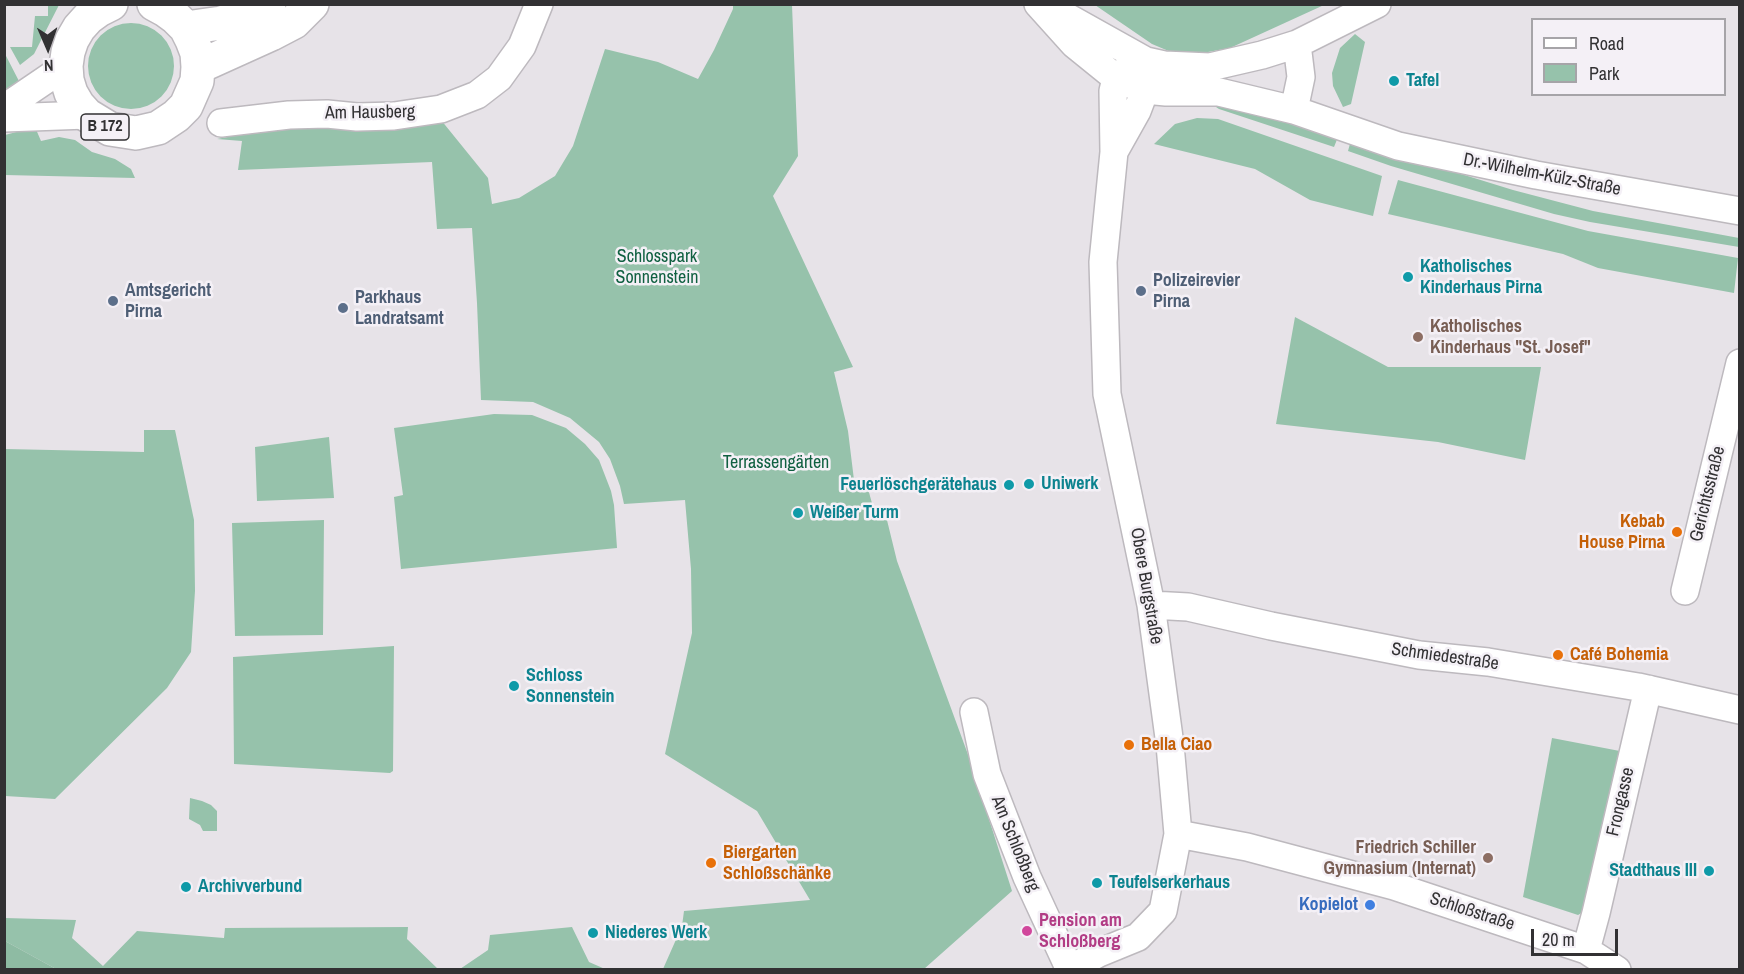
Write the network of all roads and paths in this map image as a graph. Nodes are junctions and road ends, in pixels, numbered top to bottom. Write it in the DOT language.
graph roads {
  1 [pos="154,4"];
  2 [pos="269,4"];
  3 [pos="312,4"];
  4 [pos="539,4"];
  5 [pos="1038,4"];
  6 [pos="1044,4"];
  7 [pos="1377,4"];
  8 [pos="96,9"];
  9 [pos="186,28"];
  10 [pos="1297,44"];
  11 [pos="1146,61"];
  12 [pos="66,66"];
  13 [pos="198,67"];
  14 [pos="1210,67"];
  15 [pos="1116,78"];
  16 [pos="1145,90"];
  17 [pos="1220,92"];
  18 [pos="4,108"];
  19 [pos="1294,110"];
  20 [pos="87,116"];
  21 [pos="4,118"];
  22 [pos="221,123"];
  23 [pos="1114,152"];
  24 [pos="1740,211"];
  25 [pos="1740,363"];
  26 [pos="1684,591"];
  27 [pos="1151,605"];
  28 [pos="1643,688"];
  29 [pos="1740,710"];
  30 [pos="974,712"];
  31 [pos="1178,834"];
  32 [pos="1588,952"];
  33 [pos="1070,969"];
  34 [pos="1617,969"];
  1 -- 9 [label="main road, B 172"];
  2 -- 9 [label="main road"];
  3 -- 13 [label="main road"];
  4 -- 22 [label="street, Am Hausberg"];
  5 -- 15 [label="street, Dr.-Wilhelm-Külz-Straße"];
  6 -- 11 [label="street"];
  7 -- 10 [label="street"];
  8 -- 12 [label="main road, B 172"];
  9 -- 13 [label="main road, B 172"];
  10 -- 14 [label="street"];
  10 -- 19 [label="street"];
  11 -- 14 [label="street"];
  11 -- 15 [label="street"];
  11 -- 16 [label="street"];
  12 -- 18 [label="street"];
  12 -- 20 [label="main road, B 172"];
  13 -- 20 [label="main road, B 172"];
  14 -- 17 [label="street"];
  15 -- 16 [label="street, Dr.-Wilhelm-Külz-Straße"];
  15 -- 23 [label="street, Obere Burgstraße"];
  16 -- 17 [label="street, Dr.-Wilhelm-Külz-Straße"];
  16 -- 23 [label="street, Obere Burgstraße"];
  17 -- 19 [label="street, Dr.-Wilhelm-Külz-Straße"];
  19 -- 24 [label="street, Dr.-Wilhelm-Külz-Straße"];
  20 -- 21 [label="street"];
  23 -- 27 [label="street, Obere Burgstraße"];
  25 -- 26 [label="street, Gerichtsstraße"];
  27 -- 28 [label="street, Schmiedestraße"];
  27 -- 31 [label="street, Obere Burgstraße"];
  28 -- 29 [label="street, Schmiedestraße"];
  28 -- 32 [label="street, Frongasse"];
  30 -- 33 [label="street, Am Schloßberg"];
  31 -- 32 [label="street, Schloßstraße"];
  31 -- 33 [label="street, Obere Burgstraße"];
  32 -- 34 [label="street, Schloßstraße"];
}
